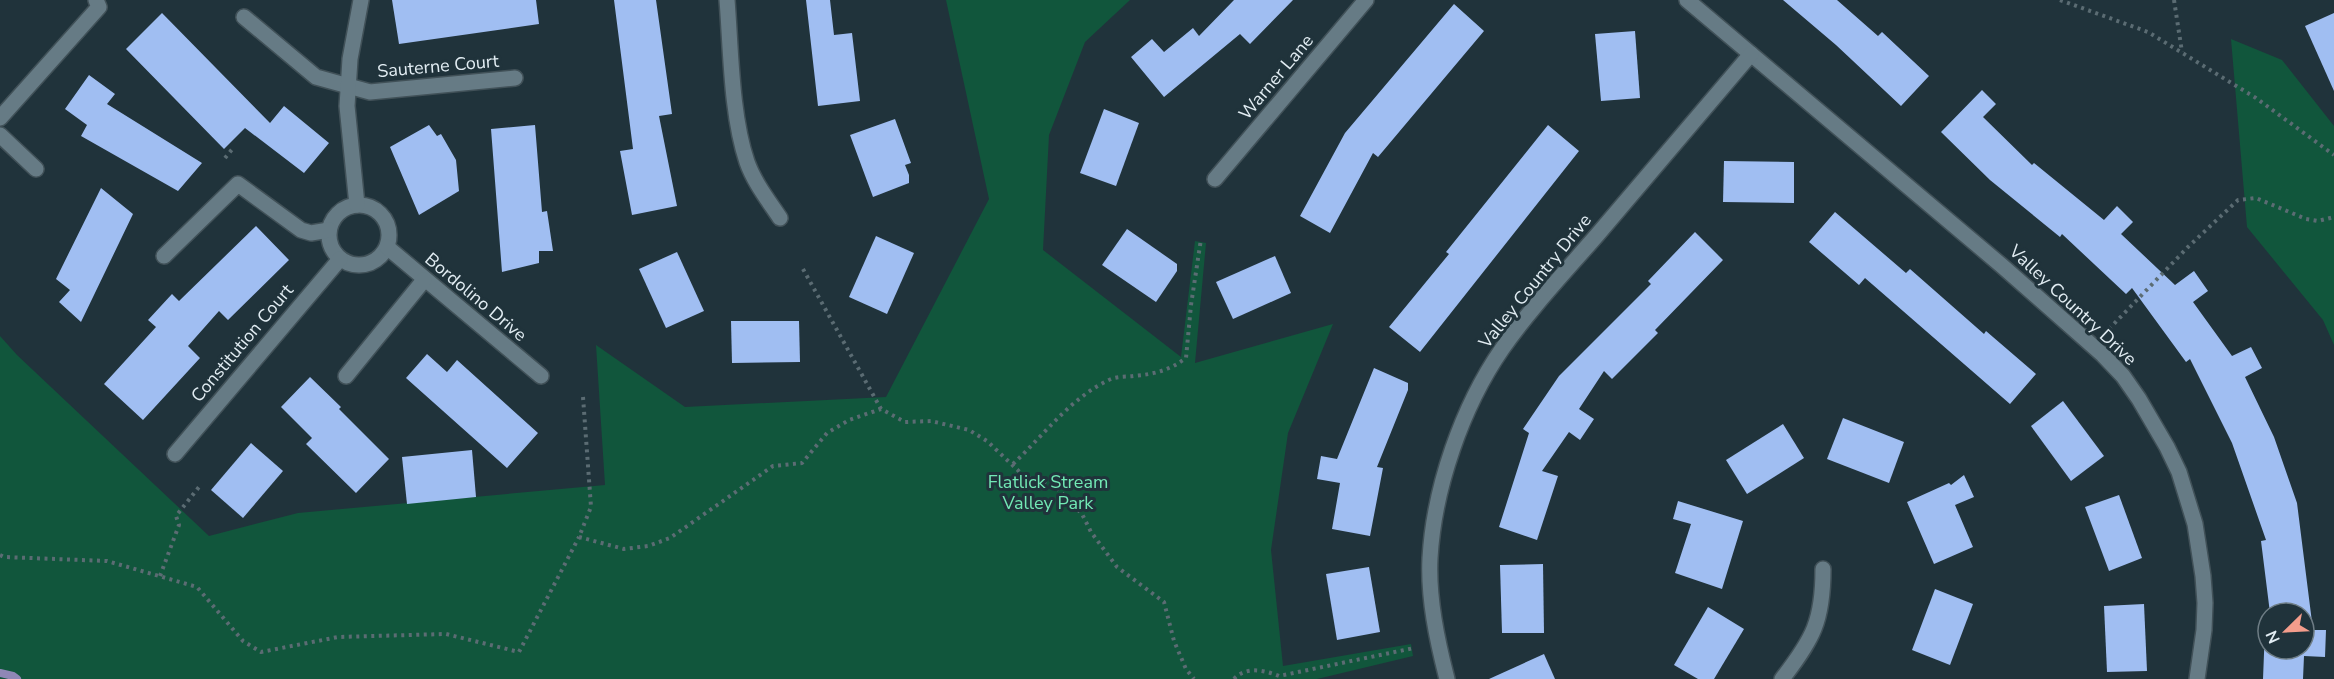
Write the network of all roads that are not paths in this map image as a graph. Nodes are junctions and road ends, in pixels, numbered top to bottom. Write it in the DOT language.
graph roads {
  1 [pos="96,0"];
  2 [pos="361,0"];
  3 [pos="727,0"];
  4 [pos="1366,0"];
  5 [pos="1687,0"];
  6 [pos="244,17"];
  7 [pos="1751,54"];
  8 [pos="515,78"];
  9 [pos="348,86"];
  10 [pos="0,118"];
  11 [pos="0,135"];
  12 [pos="36,169"];
  13 [pos="1215,179"];
  14 [pos="357,204"];
  15 [pos="780,218"];
  16 [pos="329,230"];
  17 [pos="387,247"];
  18 [pos="164,256"];
  19 [pos="340,259"];
  20 [pos="424,280"];
  21 [pos="346,376"];
  22 [pos="541,376"];
  23 [pos="175,454"];
  24 [pos="1823,570"];
  25 [pos="1447,679"];
  26 [pos="1782,679"];
  27 [pos="2198,679"];
  1 -- 10 [label="street"];
  2 -- 9 [label="street"];
  3 -- 15 [label="street"];
  4 -- 13 [label="street, Warner Lane"];
  5 -- 7 [label="street, Valley Country Drive"];
  6 -- 9 [label="street, Sauterne Court"];
  7 -- 25 [label="street, Valley Country Drive"];
  7 -- 27 [label="street, Valley Country Drive"];
  8 -- 9 [label="street, Sauterne Court"];
  9 -- 14 [label="street"];
  11 -- 12 [label="street"];
  14 -- 16 [label="street"];
  14 -- 17 [label="street"];
  16 -- 18 [label="street"];
  16 -- 19 [label="street"];
  17 -- 19 [label="street"];
  17 -- 20 [label="street, Bordolino Drive"];
  19 -- 23 [label="street, Constitution Court"];
  20 -- 21 [label="street"];
  20 -- 22 [label="street, Bordolino Drive"];
  24 -- 26 [label="street"];
}
